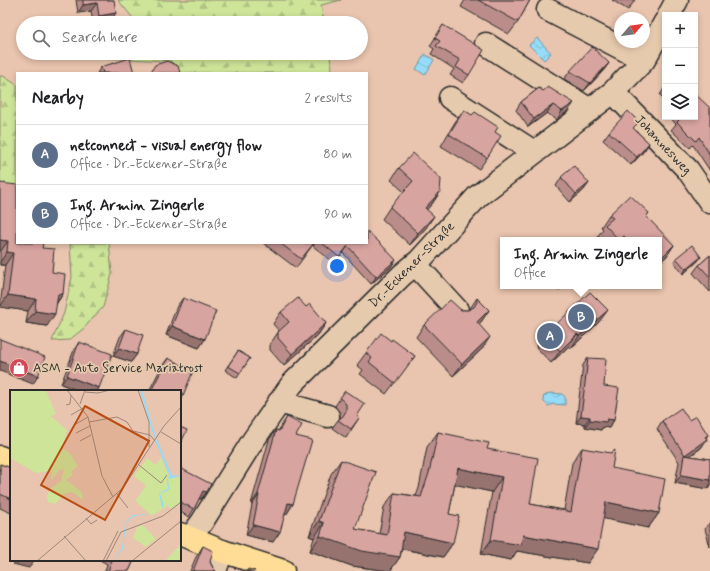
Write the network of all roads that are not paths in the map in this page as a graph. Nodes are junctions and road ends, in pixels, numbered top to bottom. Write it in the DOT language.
graph roads {
  1 [pos="677,0"];
  2 [pos="548,10"];
  3 [pos="671,12"];
  4 [pos="662,27"];
  5 [pos="486,44"];
  6 [pos="644,60"];
  7 [pos="613,92"];
  8 [pos="450,98"];
  9 [pos="590,110"];
  10 [pos="534,152"];
  11 [pos="710,202"];
  12 [pos="415,264"];
  13 [pos="457,310"];
  14 [pos="279,402"];
  15 [pos="328,416"];
  16 [pos="0,457"];
  17 [pos="10,462"];
  18 [pos="185,536"];
  19 [pos="219,561"];
  20 [pos="283,571"];
  1 -- 3 [label="street"];
  2 -- 6 [label="street"];
  4 -- 6 [label="street, Dr.-Eckener-Straße"];
  5 -- 9 [label="street"];
  6 -- 7 [label="street, Dr.-Eckener-Straße"];
  7 -- 9 [label="street, Dr.-Eckener-Straße"];
  7 -- 11 [label="street, Johannesweg"];
  8 -- 10 [label="street"];
  9 -- 10 [label="street, Dr.-Eckener-Straße"];
  10 -- 12 [label="street, Dr.-Eckener-Straße"];
  12 -- 13 [label="street"];
  12 -- 14 [label="street, Dr.-Eckener-Straße"];
  14 -- 15 [label="street"];
  14 -- 18 [label="street, Dr.-Eckener-Straße"];
  16 -- 17 [label="main road"];
  18 -- 19 [label="main road"];
  19 -- 20 [label="main road"];
}
